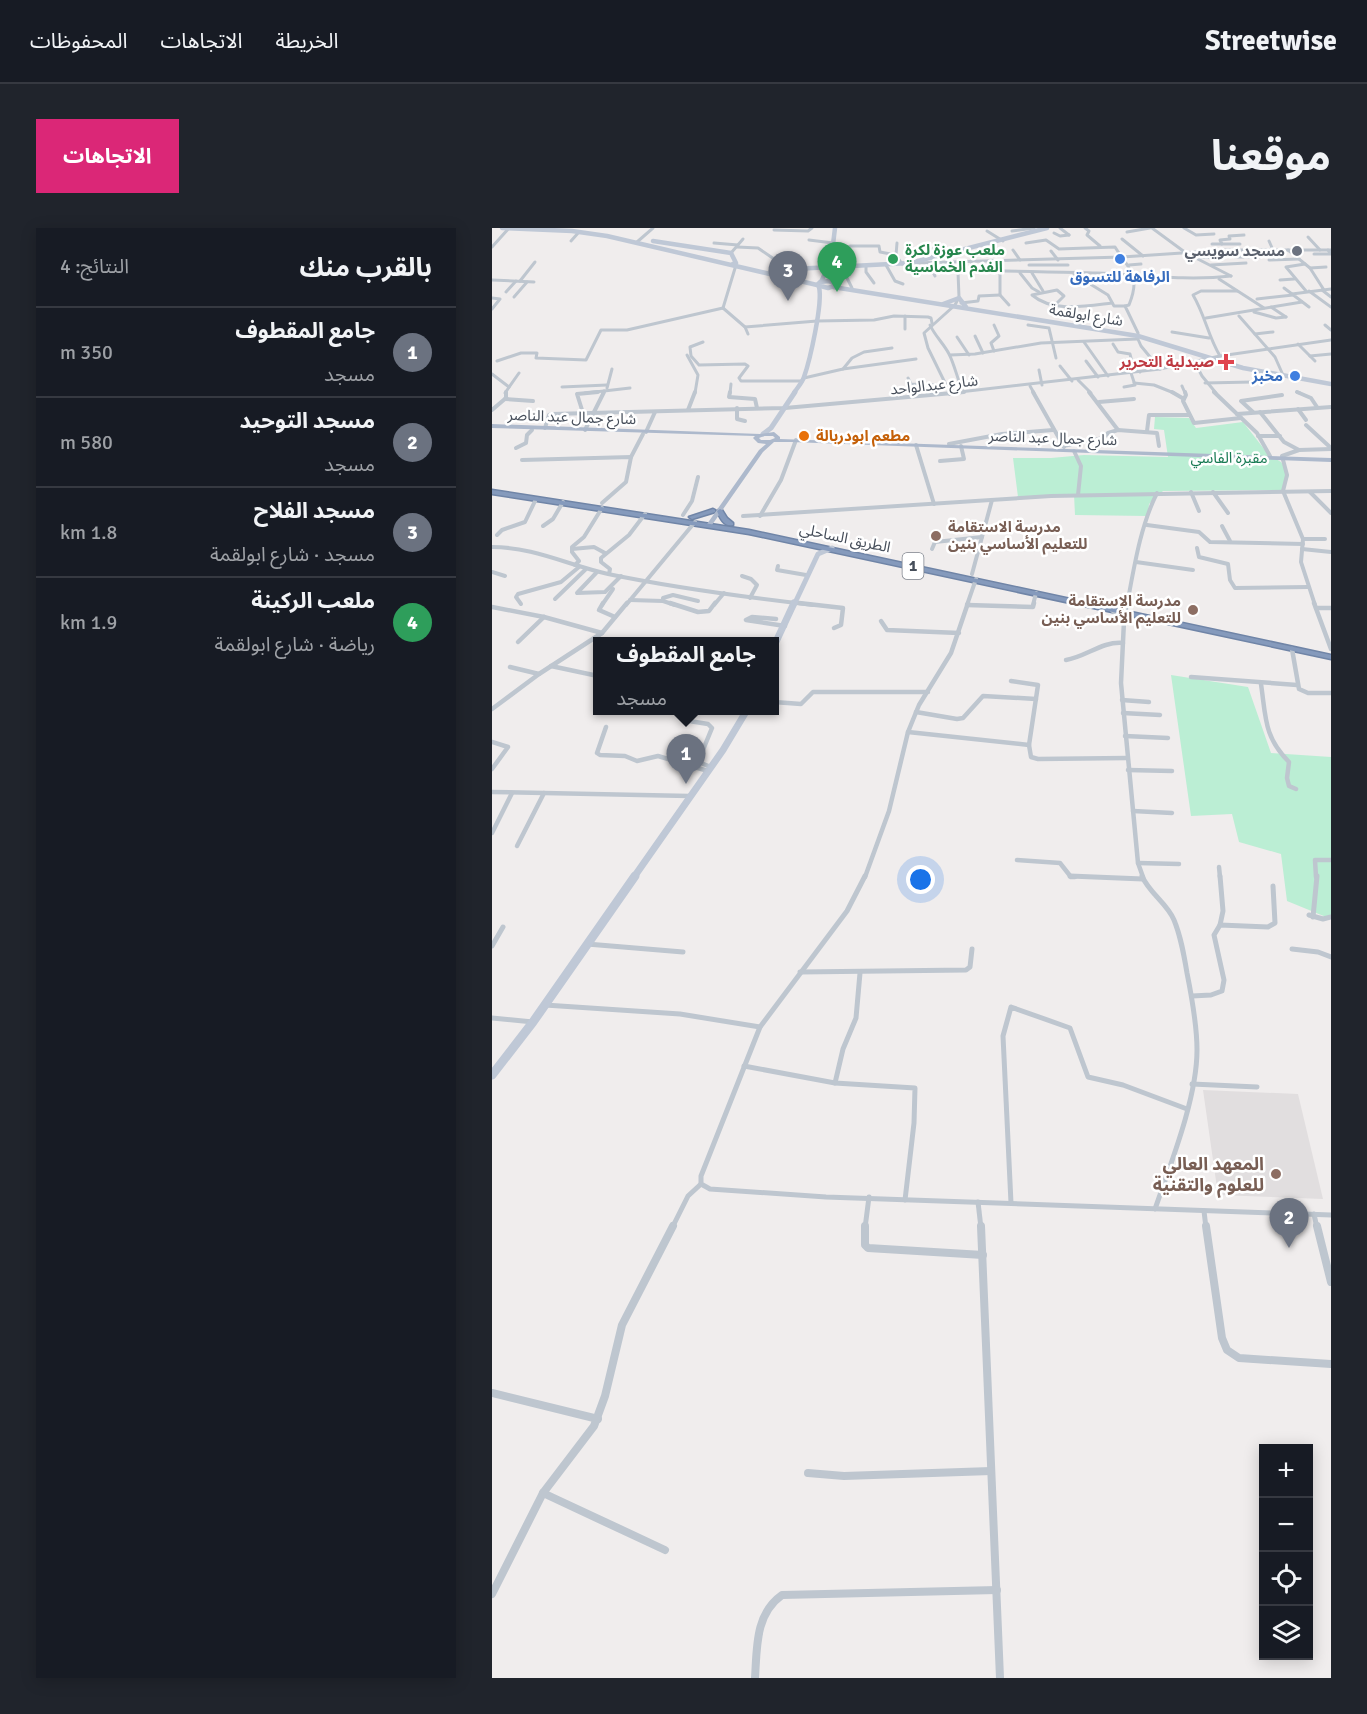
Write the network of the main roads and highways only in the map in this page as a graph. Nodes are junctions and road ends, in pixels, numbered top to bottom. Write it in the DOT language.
graph roads {
  1 [pos="492,427"];
  2 [pos="644,433"];
  3 [pos="774,436"];
  4 [pos="759,437"];
  5 [pos="1282,457"];
  6 [pos="1331,459"];
  7 [pos="492,490"];
  8 [pos="602,506"];
  9 [pos="717,511"];
  10 [pos="703,521"];
  11 [pos="731,524"];
  12 [pos="915,564"];
  13 [pos="974,577"];
  14 [pos="1331,650"];
  15 [pos="1303,651"];
  16 [pos="1331,657"];
  17 [pos="1331,663"];
  1 -- 2 [label="main road, شارع جمال عبد الناصر"];
  1 -- 2 [label="main road, شارع جمال عبد الناصر"];
  2 -- 4 [label="main road, شارع جمال عبد الناصر"];
  3 -- 4 [label="main road"];
  3 -- 4 [label="main road"];
  3 -- 5 [label="main road, شارع جمال عبد الناصر"];
  3 -- 5 [label="main road, شارع جمال عبد الناصر"];
  3 -- 9 [label="main road"];
  4 -- 9 [label="main road"];
  5 -- 6 [label="main road, شارع جمال عبد الناصر"];
  7 -- 8 [label="highway, الطريق الساحلي"];
  7 -- 8 [label="highway, الطريق الساحلي / 1"];
  8 -- 10 [label="highway, الطريق الساحلي / 1"];
  8 -- 10 [label="highway, الطريق الساحلي"];
  9 -- 10 [label="highway"];
  9 -- 10 [label="main road"];
  9 -- 11 [label="highway"];
  10 -- 11 [label="highway, الطريق الساحلي"];
  10 -- 12 [label="highway, الطريق الساحلي / 1"];
  11 -- 12 [label="highway, الطريق الساحلي"];
  12 -- 13 [label="highway, الطريق الساحلي / 1"];
  13 -- 14 [label="highway, الطريق الساحلي"];
  13 -- 15 [label="highway, الطريق الساحلي / 1"];
  15 -- 16 [label="highway, الطريق الساحلي / 1"];
  15 -- 17 [label="highway"];
}
